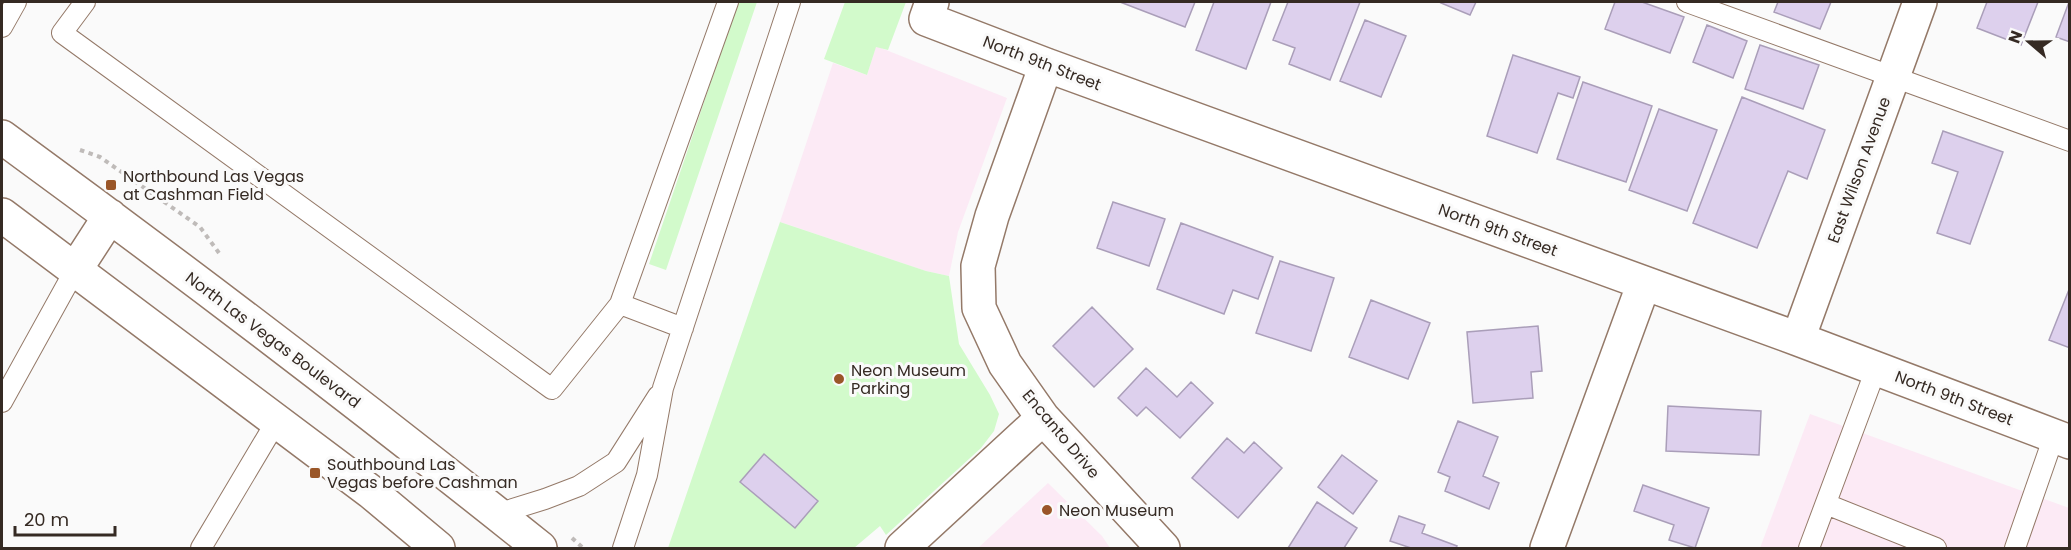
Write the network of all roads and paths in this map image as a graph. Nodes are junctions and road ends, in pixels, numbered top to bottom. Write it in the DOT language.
graph roads {
  1 [pos="16,2"];
  2 [pos="85,2"];
  3 [pos="728,2"];
  4 [pos="790,2"];
  5 [pos="1686,2"];
  6 [pos="1920,2"];
  7 [pos="929,10"];
  8 [pos="2,27"];
  9 [pos="1046,65"];
  10 [pos="1893,77"];
  11 [pos="2,137"];
  12 [pos="2070,141"];
  13 [pos="2,215"];
  14 [pos="110,216"];
  15 [pos="75,270"];
  16 [pos="1644,283"];
  17 [pos="620,304"];
  18 [pos="683,327"];
  19 [pos="1798,339"];
  20 [pos="1876,369"];
  21 [pos="663,388"];
  22 [pos="2,402"];
  23 [pos="1043,418"];
  24 [pos="276,422"];
  25 [pos="2062,439"];
  26 [pos="1826,504"];
  27 [pos="497,514"];
  28 [pos="201,549"];
  29 [pos="438,549"];
  30 [pos="540,549"];
  31 [pos="623,549"];
  32 [pos="902,549"];
  33 [pos="1162,549"];
  34 [pos="1547,549"];
  35 [pos="1809,549"];
  36 [pos="1936,549"];
  37 [pos="2015,549"];
  1 -- 8 [label="lane"];
  2 -- 17 [label="lane"];
  3 -- 17 [label="lane"];
  4 -- 18 [label="lane"];
  5 -- 10 [label="lane"];
  6 -- 10 [label="street, East Wilson Avenue"];
  7 -- 9 [label="street, North 9th Street"];
  9 -- 16 [label="street, North 9th Street"];
  9 -- 23 [label="street, Encanto Drive"];
  10 -- 12 [label="lane"];
  10 -- 19 [label="street, East Wilson Avenue"];
  11 -- 14 [label="street, North Las Vegas Boulevard"];
  13 -- 15 [label="street"];
  14 -- 15 [label="street"];
  14 -- 27 [label="street, North Las Vegas Boulevard"];
  15 -- 22 [label="lane"];
  15 -- 24 [label="street"];
  16 -- 19 [label="street, North 9th Street"];
  16 -- 34 [label="street"];
  17 -- 18 [label="lane"];
  18 -- 21 [label="lane"];
  19 -- 20 [label="street, North 9th Street"];
  20 -- 25 [label="street, North 9th Street"];
  20 -- 26 [label="lane"];
  21 -- 27 [label="lane"];
  21 -- 31 [label="lane"];
  23 -- 32 [label="street"];
  23 -- 33 [label="street, Encanto Drive"];
  24 -- 28 [label="lane"];
  24 -- 29 [label="street"];
  25 -- 37 [label="lane"];
  26 -- 35 [label="lane"];
  26 -- 36 [label="lane"];
  27 -- 30 [label="street, North Las Vegas Boulevard"];
}
